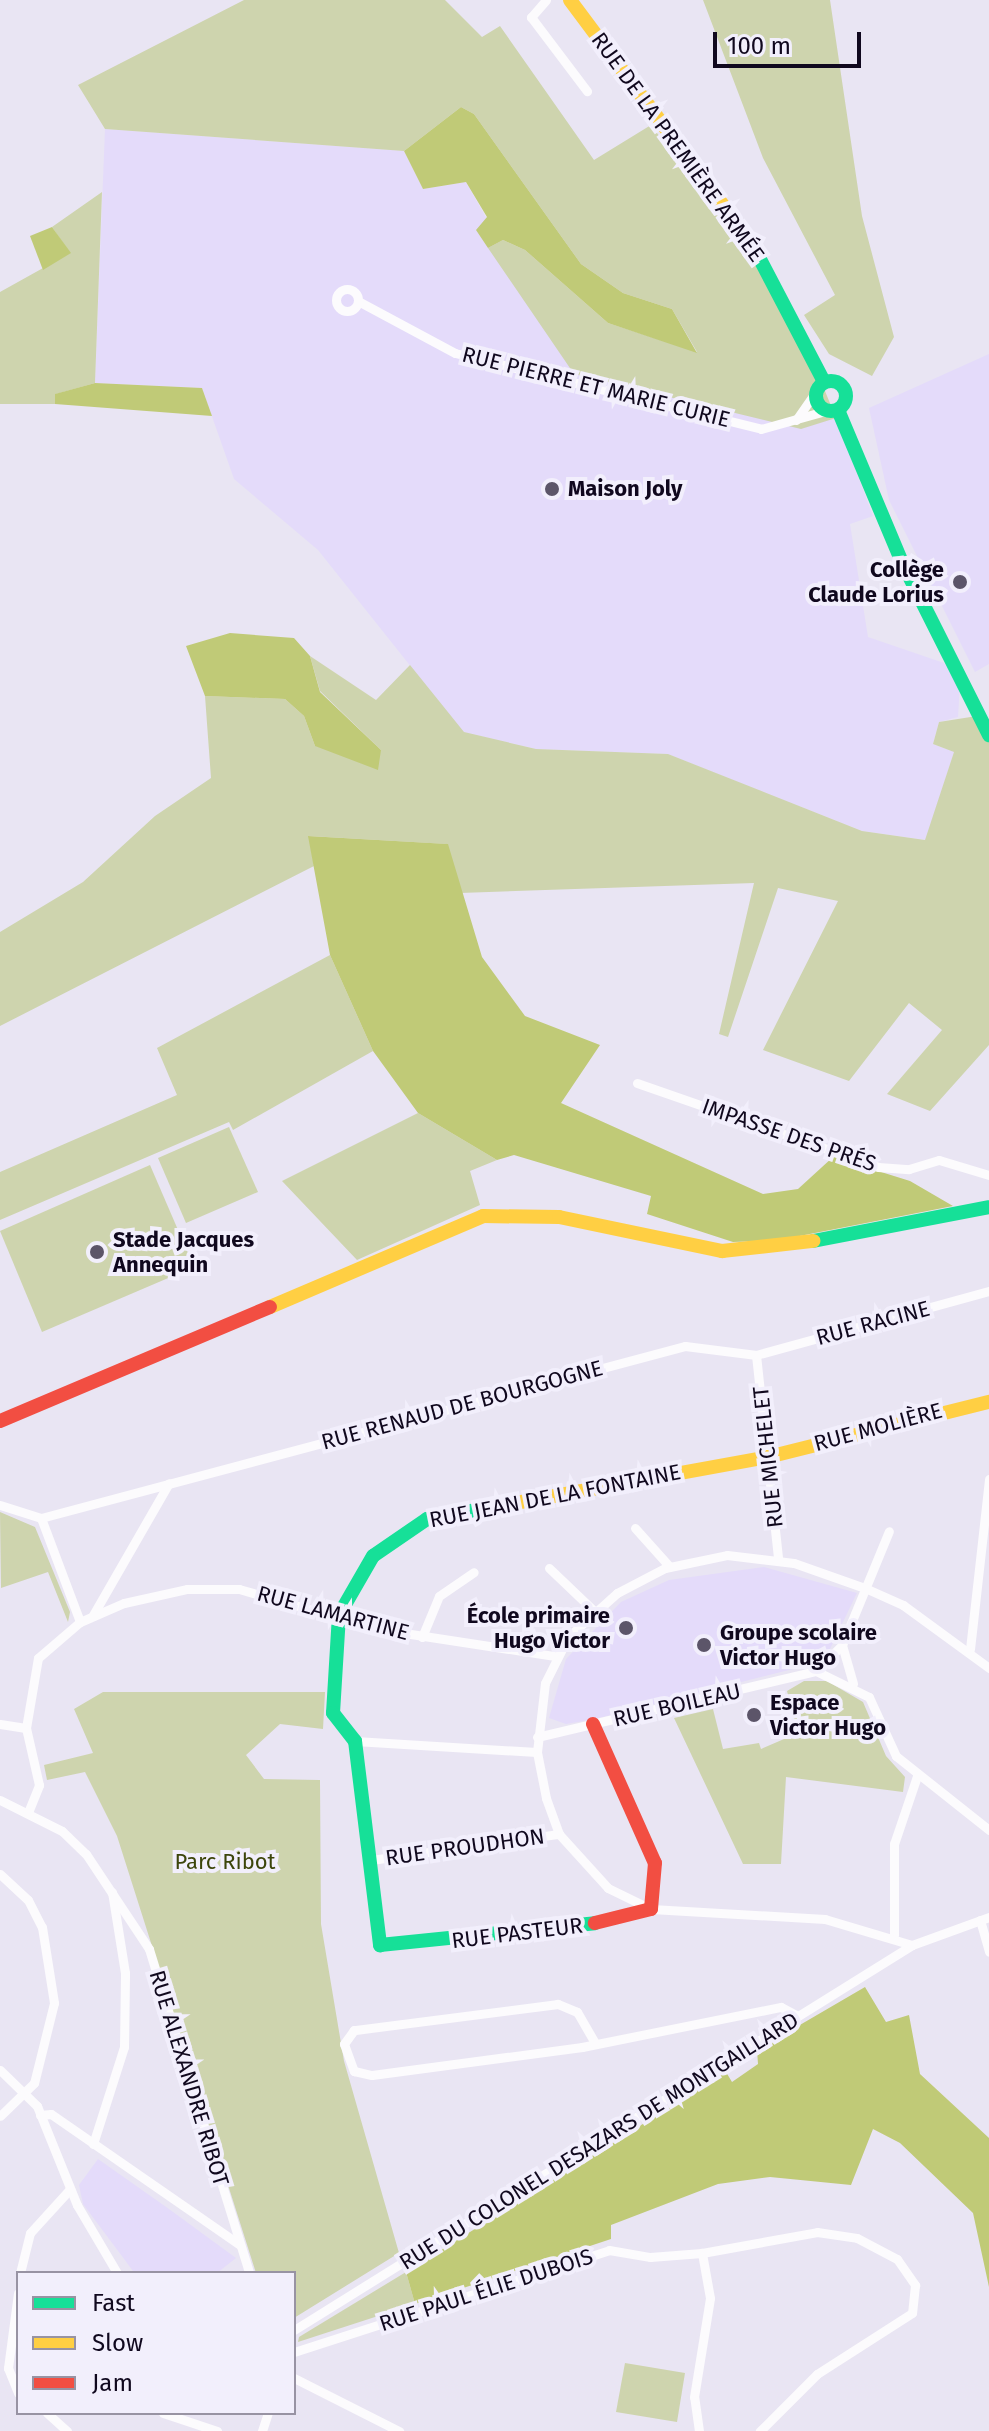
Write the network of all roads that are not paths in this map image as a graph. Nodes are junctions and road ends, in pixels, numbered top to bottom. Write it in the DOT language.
graph roads {
  1 [pos="546,0"];
  2 [pos="570,0"];
  3 [pos="587,91"];
  4 [pos="358,301"];
  5 [pos="820,386"];
  6 [pos="831,410"];
  7 [pos="796,420"];
  8 [pos="989,735"];
  9 [pos="637,1083"];
  10 [pos="989,1175"];
  11 [pos="989,1207"];
  12 [pos="989,1291"];
  13 [pos="756,1355"];
  14 [pos="989,1402"];
  15 [pos="0,1421"];
  16 [pos="768,1457"];
  17 [pos="989,1479"];
  18 [pos="169,1483"];
  19 [pos="0,1505"];
  20 [pos="41,1518"];
  21 [pos="635,1528"];
  22 [pos="889,1531"];
  23 [pos="778,1559"];
  24 [pos="670,1567"];
  25 [pos="549,1568"];
  26 [pos="474,1572"];
  27 [pos="865,1588"];
  28 [pos="594,1611"];
  29 [pos="93,1615"];
  30 [pos="339,1615"];
  31 [pos="80,1622"];
  32 [pos="422,1637"];
  33 [pos="842,1645"];
  34 [pos="970,1649"];
  35 [pos="555,1656"];
  36 [pos="989,1668"];
  37 [pos="816,1671"];
  38 [pos="853,1683"];
  39 [pos="0,1724"];
  40 [pos="593,1724"];
  41 [pos="26,1728"];
  42 [pos="537,1737"];
  43 [pos="355,1741"];
  44 [pos="537,1752"];
  45 [pos="917,1776"];
  46 [pos="0,1800"];
  47 [pos="29,1810"];
  48 [pos="989,1830"];
  49 [pos="559,1834"];
  50 [pos="371,1860"];
  51 [pos="0,1874"];
  52 [pos="112,1892"];
  53 [pos="651,1909"];
  54 [pos="984,1919"];
  55 [pos="894,1935"];
  56 [pos="908,1948"];
  57 [pos="989,1952"];
  58 [pos="798,2016"];
  59 [pos="595,2043"];
  60 [pos="0,2070"];
  61 [pos="28,2093"];
  62 [pos="40,2115"];
  63 [pos="0,2116"];
  64 [pos="93,2144"];
  65 [pos="70,2189"];
  66 [pos="240,2245"];
  67 [pos="702,2253"];
  68 [pos="20,2271"];
  69 [pos="115,2271"];
  70 [pos="248,2271"];
  71 [pos="296,2329"];
  72 [pos="15,2342"];
  73 [pos="296,2351"];
  74 [pos="296,2379"];
  75 [pos="4,2381"];
  76 [pos="49,2415"];
  77 [pos="169,2415"];
  78 [pos="67,2431"];
  79 [pos="217,2431"];
  80 [pos="399,2431"];
  81 [pos="699,2431"];
  82 [pos="760,2431"];
  1 -- 3 [label="street"];
  2 -- 5 [label="street, RUE DE LA PREMIÈRE ARMÉE"];
  4 -- 7 [label="street, RUE PIERRE ET MARIE CURIE"];
  5 -- 6 [label="street, RUE DE LA PREMIÈRE ARMÉE"];
  5 -- 6 [label="street, RUE DE LA PREMIÈRE ARMÉE"];
  5 -- 7 [label="street"];
  6 -- 7 [label="street, RUE PIERRE ET MARIE CURIE"];
  6 -- 8 [label="street, RUE DE LA PREMIÈRE ARMÉE"];
  9 -- 10 [label="street, IMPASSE DES PRÉS"];
  11 -- 15 [label="street"];
  12 -- 13 [label="street, RUE RACINE"];
  13 -- 16 [label="street, RUE MICHELET"];
  13 -- 18 [label="street, RUE RENAUD DE BOURGOGNE"];
  14 -- 16 [label="street, RUE MOLIÈRE"];
  16 -- 23 [label="street, RUE MICHELET"];
  16 -- 30 [label="street, RUE JEAN DE LA FONTAINE"];
  17 -- 34 [label="street"];
  18 -- 20 [label="street, RUE RENAUD DE BOURGOGNE"];
  18 -- 29 [label="street"];
  19 -- 20 [label="street"];
  20 -- 31 [label="street"];
  21 -- 24 [label="street"];
  22 -- 27 [label="street"];
  23 -- 24 [label="street"];
  23 -- 27 [label="street"];
  24 -- 28 [label="street"];
  25 -- 28 [label="street"];
  26 -- 32 [label="street, RUE LAMARTINE"];
  27 -- 33 [label="street"];
  27 -- 34 [label="street"];
  28 -- 35 [label="street"];
  29 -- 30 [label="street, RUE LAMARTINE"];
  29 -- 31 [label="street, RUE LAMARTINE"];
  30 -- 32 [label="street, RUE LAMARTINE"];
  30 -- 43 [label="street"];
  31 -- 41 [label="street, RUE LAMARTINE"];
  32 -- 35 [label="street, RUE LAMARTINE"];
  33 -- 37 [label="street"];
  33 -- 38 [label="street"];
  34 -- 36 [label="street"];
  35 -- 42 [label="street"];
  37 -- 38 [label="street"];
  37 -- 40 [label="street, RUE BOILEAU"];
  38 -- 45 [label="street"];
  39 -- 41 [label="street"];
  40 -- 42 [label="street, RUE BOILEAU"];
  40 -- 53 [label="street"];
  41 -- 47 [label="street, RUE LAMARTINE"];
  42 -- 44 [label="street"];
  43 -- 44 [label="street"];
  43 -- 50 [label="street"];
  44 -- 49 [label="street"];
  45 -- 48 [label="street"];
  45 -- 55 [label="street"];
  46 -- 47 [label="street, RUE ALEXANDRE RIBOT"];
  47 -- 52 [label="street, RUE ALEXANDRE RIBOT"];
  49 -- 50 [label="street, RUE PROUDHON"];
  49 -- 53 [label="street"];
  50 -- 53 [label="street, RUE PASTEUR"];
  51 -- 61 [label="street"];
  52 -- 64 [label="street"];
  52 -- 66 [label="street, RUE ALEXANDRE RIBOT"];
  53 -- 55 [label="street"];
  54 -- 56 [label="street, RUE DU COLONEL DESAZARS DE MONTGAILLARD"];
  54 -- 57 [label="street"];
  55 -- 56 [label="street"];
  56 -- 58 [label="street, RUE DU COLONEL DESAZARS DE MONTGAILLARD"];
  58 -- 59 [label="street"];
  58 -- 71 [label="street, RUE DU COLONEL DESAZARS DE MONTGAILLARD"];
  59 -- 59 [label="street"];
  60 -- 61 [label="street"];
  61 -- 62 [label="street"];
  61 -- 63 [label="street"];
  62 -- 64 [label="street"];
  62 -- 65 [label="street"];
  64 -- 66 [label="street"];
  65 -- 68 [label="street"];
  65 -- 69 [label="street"];
  66 -- 70 [label="street, RUE ALEXANDRE RIBOT"];
  67 -- 73 [label="street, RUE PAUL ÉLIE DUBOIS"];
  67 -- 81 [label="street"];
  67 -- 82 [label="street, RUE PAUL ÉLIE DUBOIS"];
  72 -- 75 [label="street"];
  74 -- 80 [label="street"];
  76 -- 78 [label="street"];
  77 -- 79 [label="street"];
}
